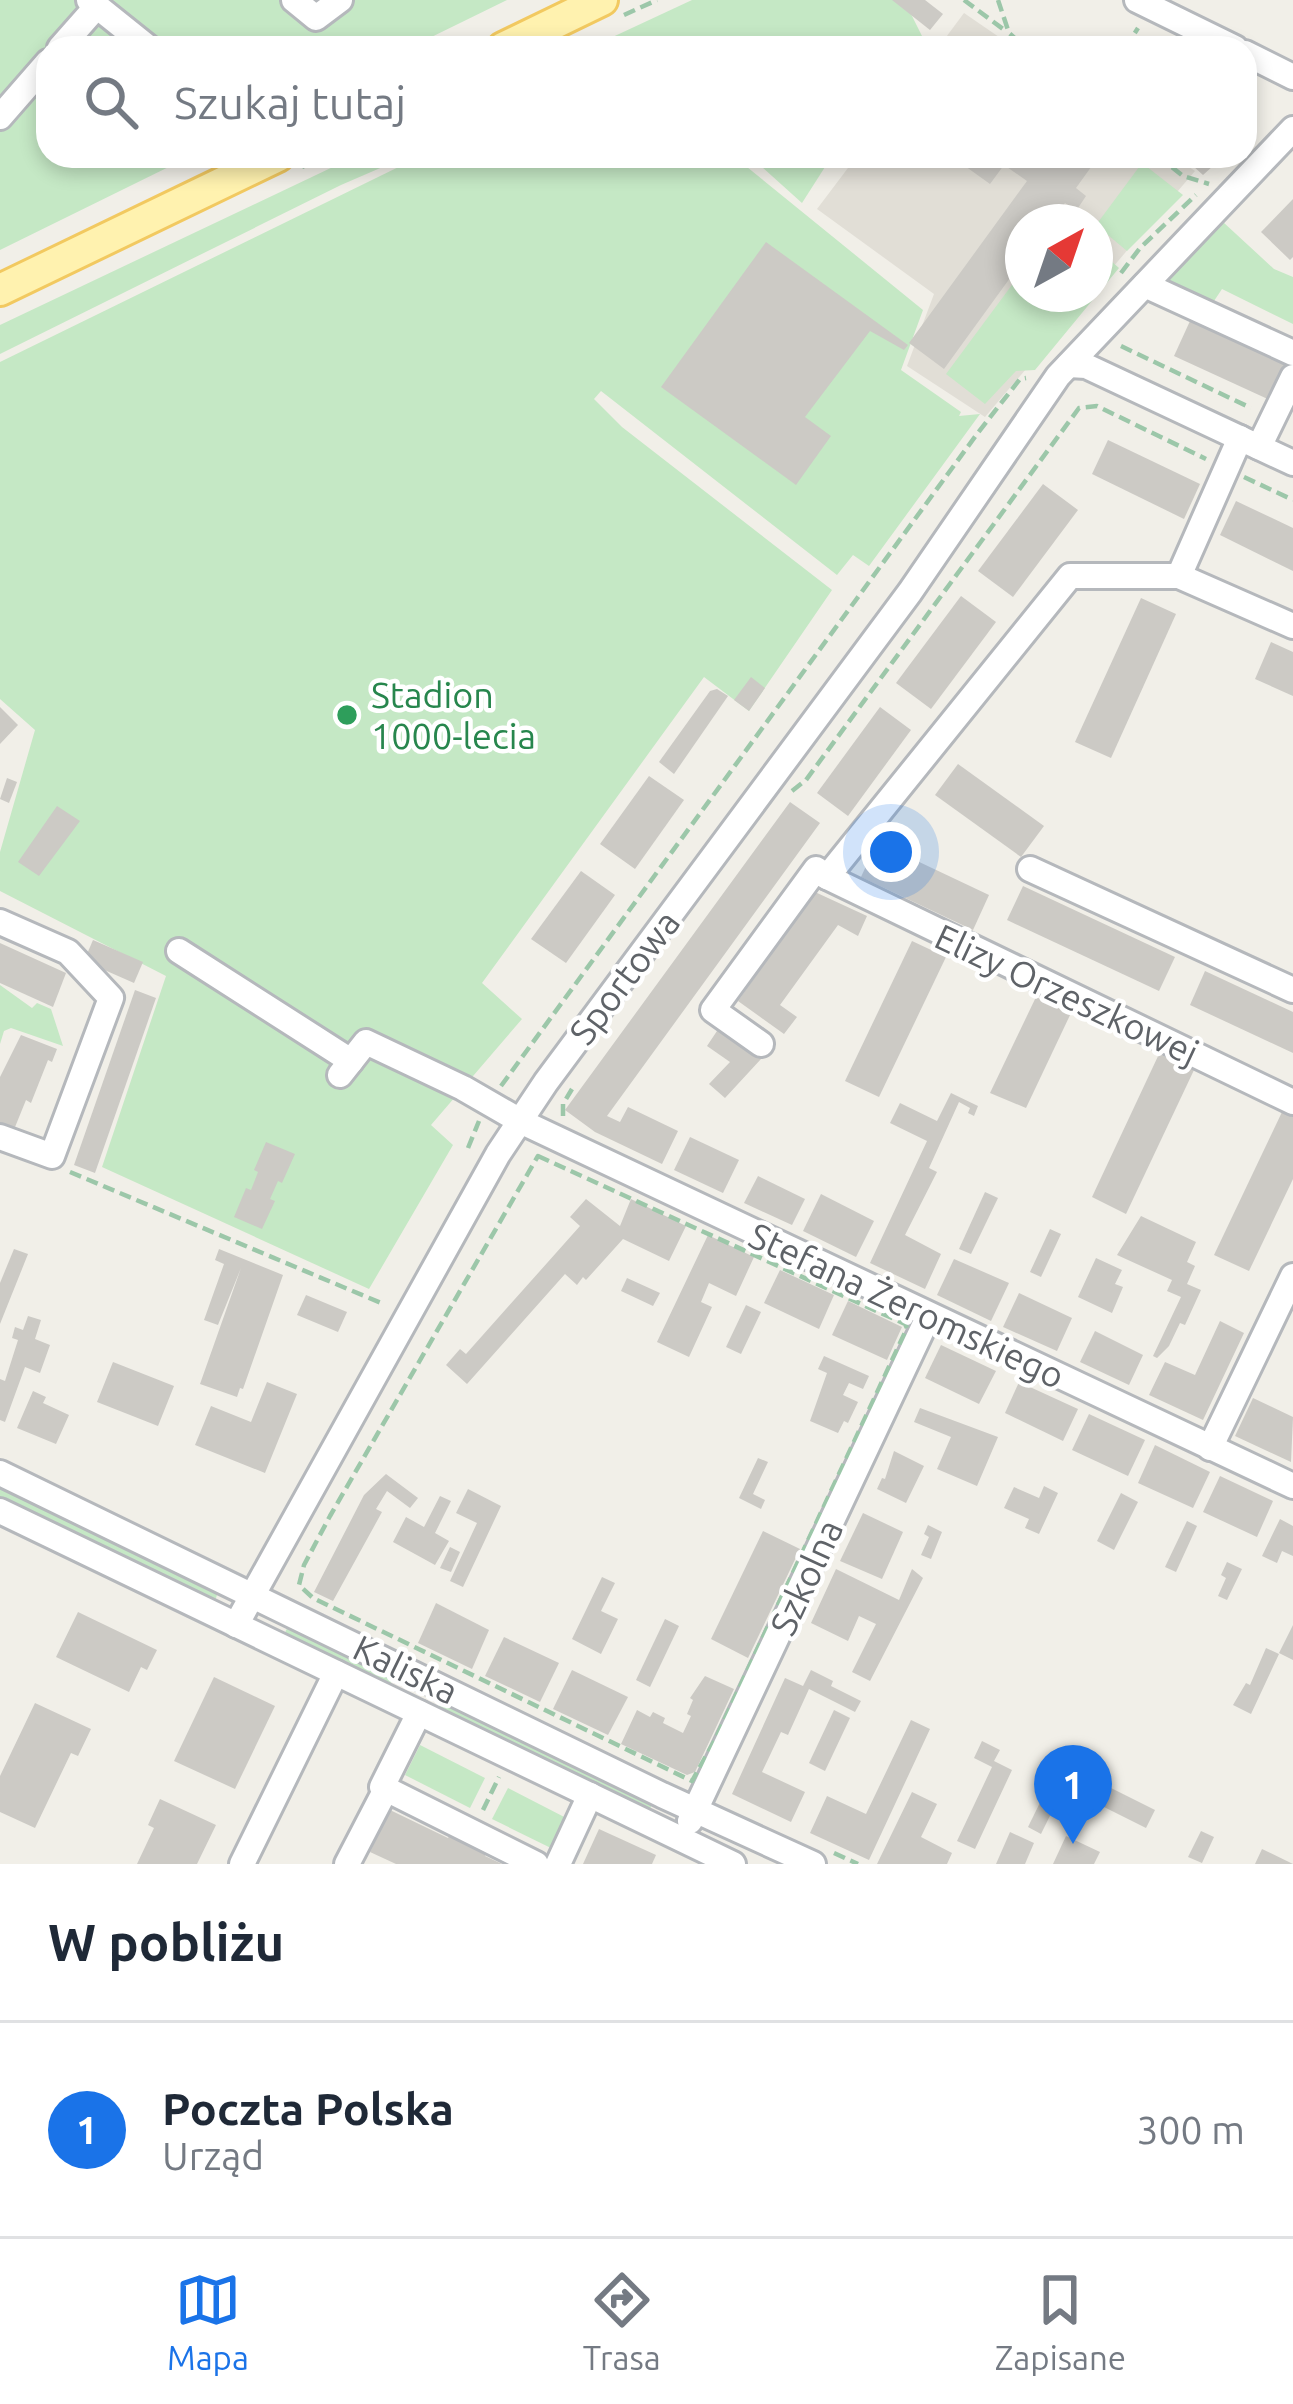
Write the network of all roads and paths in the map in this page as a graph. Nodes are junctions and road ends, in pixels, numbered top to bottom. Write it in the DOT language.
graph roads {
  1 [pos="294,0"];
  2 [pos="340,0"];
  3 [pos="602,0"];
  4 [pos="964,0"];
  5 [pos="998,0"];
  6 [pos="1137,0"];
  7 [pos="93,3"];
  8 [pos="1178,9"];
  9 [pos="1009,33"];
  10 [pos="69,36"];
  11 [pos="134,36"];
  12 [pos="527,36"];
  13 [pos="1013,36"];
  14 [pos="1217,36"];
  15 [pos="1257,59"];
  16 [pos="36,76"];
  17 [pos="1293,76"];
  18 [pos="0,117"];
  19 [pos="1293,129"];
  20 [pos="1257,167"];
  21 [pos="253,168"];
  22 [pos="1177,168"];
  23 [pos="1256,168"];
  24 [pos="1215,182"];
  25 [pos="1205,186"];
  26 [pos="1113,283"];
  27 [pos="1144,285"];
  28 [pos="0,290"];
  29 [pos="1293,353"];
  30 [pos="1069,365"];
  31 [pos="1034,376"];
  32 [pos="1293,377"];
  33 [pos="1250,442"];
  34 [pos="1293,463"];
  35 [pos="1227,470"];
  36 [pos="1293,500"];
  37 [pos="1179,575"];
  38 [pos="1293,626"];
  39 [pos="787,795"];
  40 [pos="1030,869"];
  41 [pos="834,882"];
  42 [pos="0,922"];
  43 [pos="179,951"];
  44 [pos="1293,990"];
  45 [pos="760,1044"];
  46 [pos="579,1078"];
  47 [pos="1293,1102"];
  48 [pos="490,1103"];
  49 [pos="522,1122"];
  50 [pos="572,1124"];
  51 [pos="0,1137"];
  52 [pos="468,1148"];
  53 [pos="52,1156"];
  54 [pos="522,1178"];
  55 [pos="1293,1276"];
  56 [pos="381,1303"];
  57 [pos="929,1315"];
  58 [pos="1210,1448"];
  59 [pos="0,1472"];
  60 [pos="1293,1486"];
  61 [pos="0,1511"];
  62 [pos="299,1585"];
  63 [pos="252,1594"];
  64 [pos="236,1625"];
  65 [pos="336,1673"];
  66 [pos="422,1677"];
  67 [pos="413,1710"];
  68 [pos="499,1777"];
  69 [pos="386,1789"];
  70 [pos="590,1795"];
  71 [pos="695,1811"];
  72 [pos="472,1832"];
  73 [pos="682,1839"];
  74 [pos="242,1864"];
  75 [pos="347,1864"];
  76 [pos="536,1864"];
  77 [pos="558,1864"];
  78 [pos="733,1864"];
  79 [pos="813,1864"];
  1 -- 2 [label="street"];
  3 -- 12 [label="main road"];
  4 -- 9 [label="path"];
  5 -- 9 [label="path"];
  6 -- 8 [label="street"];
  7 -- 10 [label="street"];
  7 -- 11 [label="street"];
  8 -- 14 [label="street"];
  9 -- 13 [label="path"];
  15 -- 17 [label="street"];
  16 -- 18 [label="street"];
  19 -- 20 [label="street, Sportowa"];
  21 -- 28 [label="main road"];
  22 -- 25 [label="path"];
  23 -- 27 [label="street, Sportowa"];
  24 -- 25 [label="path"];
  25 -- 26 [label="path"];
  27 -- 29 [label="street"];
  27 -- 30 [label="street, Sportowa"];
  30 -- 33 [label="street"];
  30 -- 49 [label="street, Sportowa"];
  31 -- 48 [label="path"];
  32 -- 33 [label="street"];
  33 -- 34 [label="street"];
  33 -- 35 [label="street"];
  35 -- 36 [label="path"];
  35 -- 37 [label="street"];
  35 -- 39 [label="path"];
  37 -- 38 [label="street"];
  37 -- 41 [label="street"];
  40 -- 44 [label="street"];
  41 -- 45 [label="street"];
  41 -- 47 [label="street, Elizy Orzeszkowej"];
  42 -- 53 [label="street"];
  43 -- 48 [label="street, Stefana Żeromskiego"];
  46 -- 50 [label="path"];
  48 -- 49 [label="street, Stefana Żeromskiego"];
  48 -- 52 [label="path"];
  49 -- 57 [label="street, Stefana Żeromskiego"];
  49 -- 63 [label="street, Sportowa"];
  51 -- 53 [label="street"];
  53 -- 56 [label="path"];
  54 -- 62 [label="path"];
  55 -- 58 [label="street"];
  57 -- 58 [label="street, Stefana Żeromskiego"];
  57 -- 71 [label="street, Szkolna"];
  58 -- 60 [label="street, Stefana Żeromskiego"];
  59 -- 63 [label="street, Kaliska"];
  61 -- 64 [label="street, Kaliska"];
  63 -- 64 [label="street, Sportowa"];
  63 -- 66 [label="street, Kaliska"];
  64 -- 65 [label="street, Kaliska"];
  65 -- 67 [label="street, Kaliska"];
  65 -- 74 [label="street"];
  66 -- 67 [label="street"];
  66 -- 71 [label="street, Kaliska"];
  67 -- 69 [label="street"];
  67 -- 70 [label="street, Kaliska"];
  68 -- 72 [label="path"];
  69 -- 72 [label="street"];
  69 -- 75 [label="street"];
  70 -- 73 [label="street, Kaliska"];
  70 -- 77 [label="street"];
  71 -- 73 [label="street, Szkolna"];
  71 -- 79 [label="street, Kaliska"];
  72 -- 76 [label="street"];
  73 -- 78 [label="street, Kaliska"];
}
